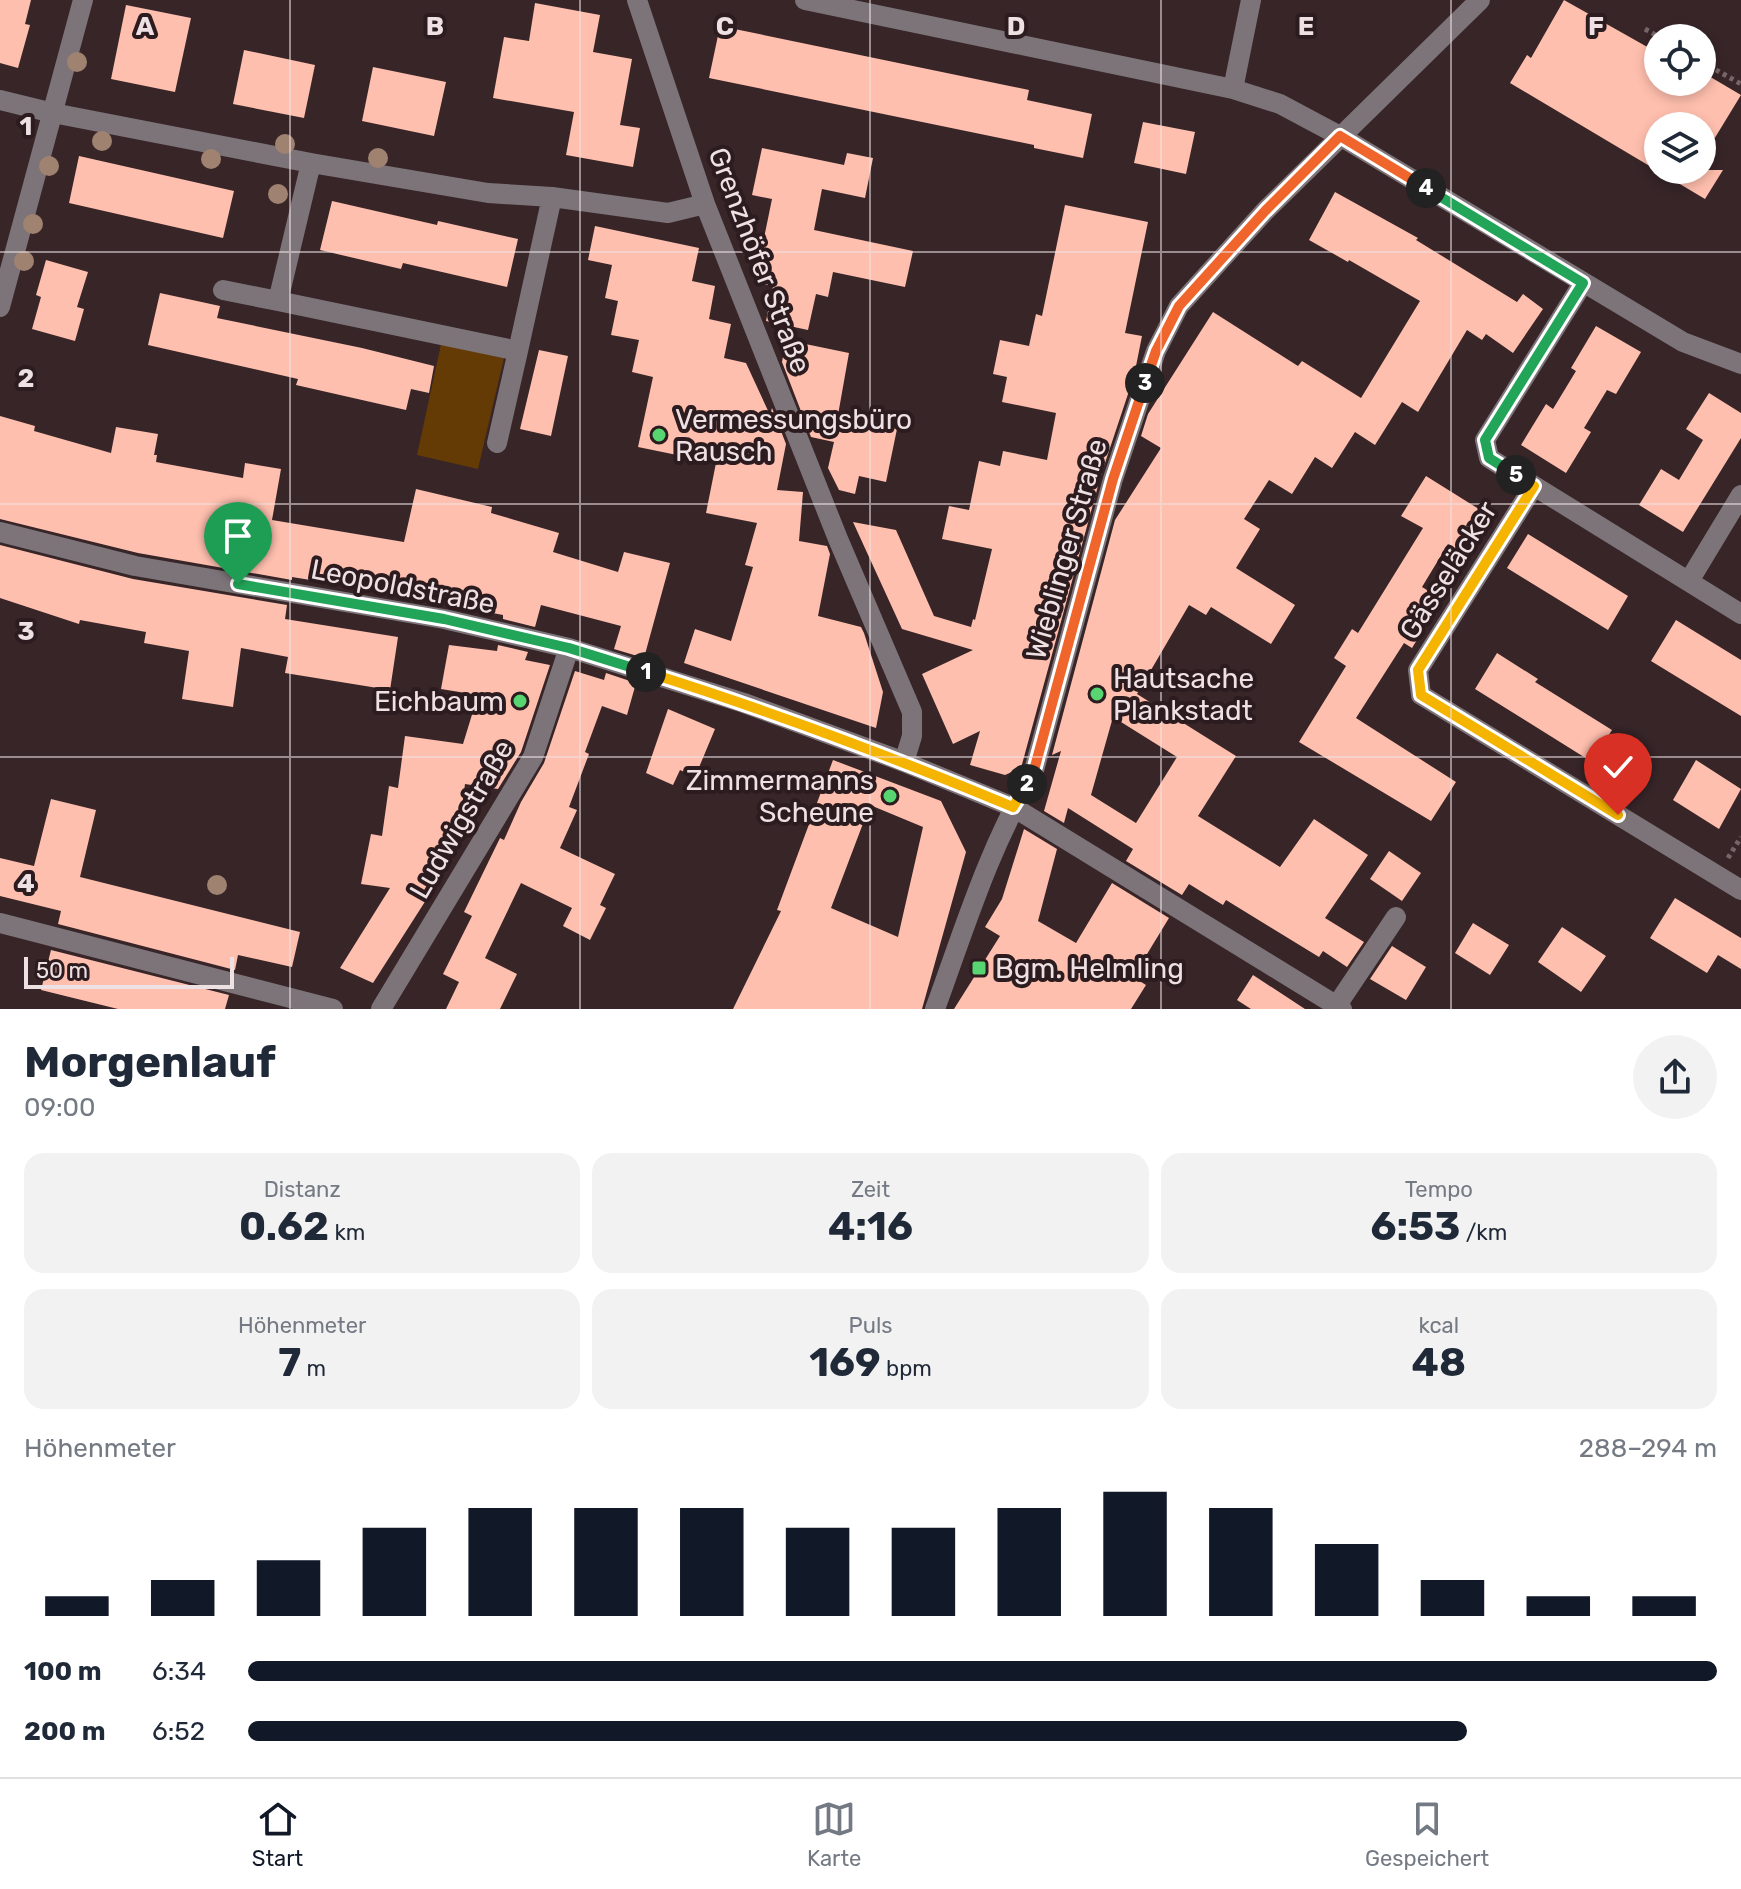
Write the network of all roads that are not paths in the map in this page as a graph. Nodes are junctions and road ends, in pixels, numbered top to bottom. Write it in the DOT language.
graph roads {
  1 [pos="83,0"];
  2 [pos="637,0"];
  3 [pos="1251,0"];
  4 [pos="1480,0"];
  5 [pos="819,2"];
  6 [pos="1233,89"];
  7 [pos="0,100"];
  8 [pos="53,113"];
  9 [pos="1340,136"];
  10 [pos="311,163"];
  11 [pos="552,197"];
  12 [pos="705,204"];
  13 [pos="1583,283"];
  14 [pos="223,290"];
  15 [pos="278,301"];
  16 [pos="0,307"];
  17 [pos="518,351"];
  18 [pos="1741,364"];
  19 [pos="497,443"];
  20 [pos="1534,486"];
  21 [pos="1741,495"];
  22 [pos="0,532"];
  23 [pos="1689,581"];
  24 [pos="1741,614"];
  25 [pos="569,648"];
  26 [pos="904,762"];
  27 [pos="1013,807"];
  28 [pos="1741,890"];
  29 [pos="1396,917"];
  30 [pos="0,923"];
  31 [pos="1339,1007"];
  32 [pos="333,1009"];
  33 [pos="381,1009"];
  34 [pos="935,1009"];
  1 -- 8 [label="street"];
  2 -- 12 [label="street, Grenzhöfer Straße"];
  3 -- 6 [label="street"];
  4 -- 9 [label="street, Wieblinger Straße"];
  5 -- 6 [label="street"];
  6 -- 9 [label="street"];
  7 -- 8 [label="street"];
  8 -- 10 [label="street"];
  8 -- 16 [label="street"];
  9 -- 13 [label="street"];
  9 -- 27 [label="street, Wieblinger Straße"];
  10 -- 11 [label="street"];
  10 -- 15 [label="street"];
  11 -- 12 [label="street"];
  11 -- 17 [label="street"];
  12 -- 26 [label="street, Grenzhöfer Straße"];
  13 -- 18 [label="street"];
  13 -- 20 [label="street"];
  14 -- 15 [label="street"];
  15 -- 17 [label="street"];
  17 -- 19 [label="street"];
  20 -- 23 [label="street"];
  20 -- 28 [label="street, Gässeläcker"];
  21 -- 23 [label="street"];
  22 -- 25 [label="street, Leopoldstraße"];
  23 -- 24 [label="street"];
  25 -- 26 [label="street, Leopoldstraße"];
  25 -- 33 [label="street, Ludwigstraße"];
  26 -- 27 [label="street, Leopoldstraße"];
  27 -- 31 [label="street, Leopoldstraße"];
  27 -- 34 [label="street, Wieblinger Straße"];
  29 -- 31 [label="street"];
  30 -- 32 [label="street"];
}
